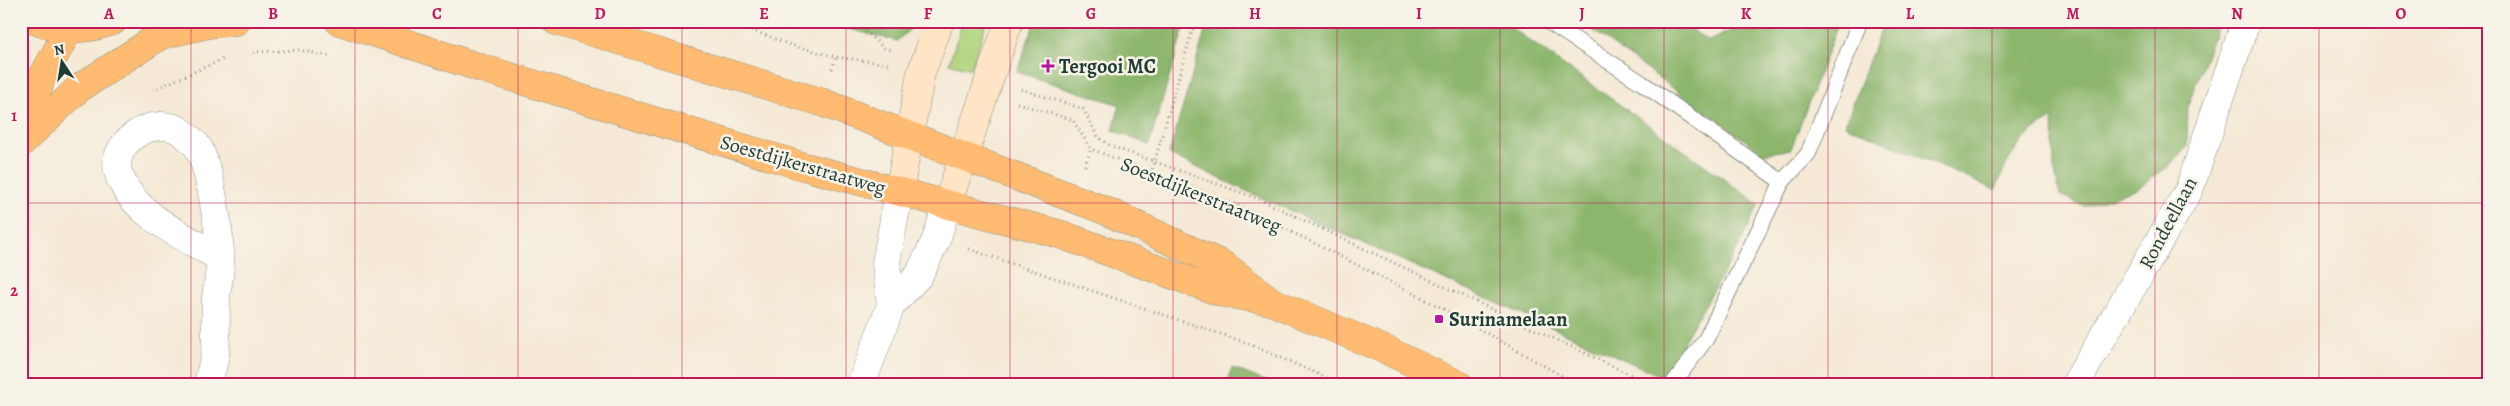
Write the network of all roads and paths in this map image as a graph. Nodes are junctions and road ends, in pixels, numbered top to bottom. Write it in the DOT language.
graph roads {
  1 [pos="37,21"];
  2 [pos="113,21"];
  3 [pos="236,21"];
  4 [pos="338,21"];
  5 [pos="556,21"];
  6 [pos="728,21"];
  7 [pos="854,21"];
  8 [pos="940,21"];
  9 [pos="1009,21"];
  10 [pos="1195,21"];
  11 [pos="1547,21"];
  12 [pos="1860,21"];
  13 [pos="2246,21"];
  14 [pos="69,29"];
  15 [pos="923,67"];
  16 [pos="197,69"];
  17 [pos="988,86"];
  18 [pos="147,93"];
  19 [pos="21,130"];
  20 [pos="910,136"];
  21 [pos="21,143"];
  22 [pos="964,156"];
  23 [pos="1154,162"];
  24 [pos="1151,174"];
  25 [pos="1782,182"];
  26 [pos="899,192"];
  27 [pos="947,204"];
  28 [pos="962,247"];
  29 [pos="220,258"];
  30 [pos="1270,300"];
  31 [pos="891,305"];
  32 [pos="1453,382"];
  33 [pos="207,385"];
  34 [pos="862,385"];
  35 [pos="1343,385"];
  36 [pos="1578,385"];
  37 [pos="1651,385"];
  38 [pos="1672,385"];
  39 [pos="2076,385"];
  1 -- 14 [label="main road"];
  2 -- 14 [label="main road"];
  3 -- 21 [label="main road"];
  4 -- 26 [label="main road, Soestdijkerstraatweg"];
  5 -- 20 [label="main road, Soestdijkerstraatweg"];
  6 -- 15 [label="path"];
  7 -- 15 [label="path"];
  8 -- 15 [label="street"];
  9 -- 17 [label="street"];
  10 -- 23 [label="path"];
  11 -- 25 [label="lane"];
  12 -- 25 [label="lane"];
  13 -- 39 [label="street, Rondeellaan"];
  14 -- 19 [label="main road"];
  15 -- 20 [label="street"];
  16 -- 18 [label="path"];
  17 -- 22 [label="street"];
  17 -- 23 [label="path"];
  17 -- 24 [label="path, Soestdijkerstraatweg"];
  20 -- 22 [label="main road, Soestdijkerstraatweg"];
  20 -- 26 [label="street"];
  22 -- 27 [label="street"];
  22 -- 30 [label="main road, Soestdijkerstraatweg"];
  23 -- 24 [label="path"];
  23 -- 37 [label="path"];
  24 -- 36 [label="path, Soestdijkerstraatweg"];
  25 -- 38 [label="lane"];
  26 -- 27 [label="main road, Soestdijkerstraatweg"];
  26 -- 31 [label="street"];
  27 -- 30 [label="main road, Soestdijkerstraatweg"];
  27 -- 31 [label="street"];
  28 -- 35 [label="path"];
  29 -- 29 [label="street"];
  29 -- 33 [label="street"];
  30 -- 32 [label="main road, Soestdijkerstraatweg"];
  31 -- 34 [label="street"];
}
